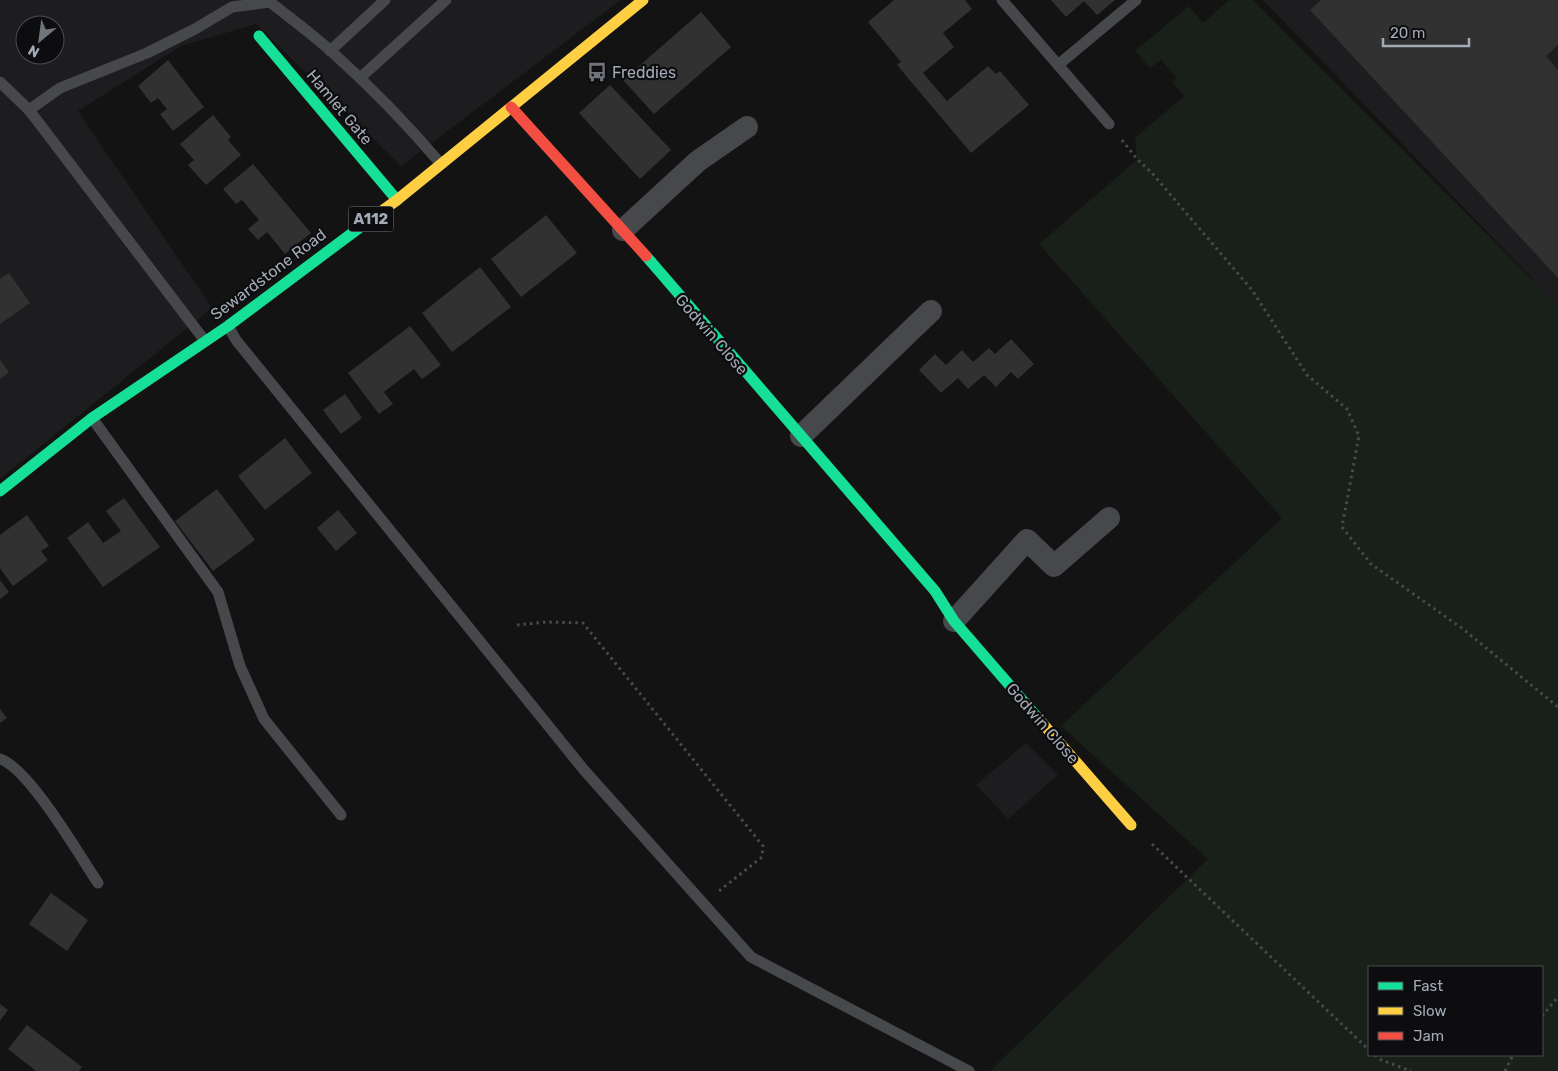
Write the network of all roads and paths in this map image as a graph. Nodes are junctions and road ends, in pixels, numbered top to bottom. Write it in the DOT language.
graph roads {
  1 [pos="385,0"];
  2 [pos="446,0"];
  3 [pos="643,0"];
  4 [pos="1002,0"];
  5 [pos="1136,0"];
  6 [pos="271,1"];
  7 [pos="229,4"];
  8 [pos="259,36"];
  9 [pos="330,51"];
  10 [pos="1058,65"];
  11 [pos="360,78"];
  12 [pos="0,82"];
  13 [pos="511,107"];
  14 [pos="29,110"];
  15 [pos="1109,124"];
  16 [pos="747,127"];
  17 [pos="441,164"];
  18 [pos="397,200"];
  19 [pos="623,230"];
  20 [pos="931,311"];
  21 [pos="228,326"];
  22 [pos="205,341"];
  23 [pos="92,418"];
  24 [pos="801,436"];
  25 [pos="2,486"];
  26 [pos="1109,518"];
  27 [pos="954,621"];
  28 [pos="517,625"];
  29 [pos="1558,707"];
  30 [pos="0,759"];
  31 [pos="341,815"];
  32 [pos="1131,825"];
  33 [pos="98,883"];
  34 [pos="703,904"];
  35 [pos="1558,997"];
  36 [pos="1543,1015"];
  37 [pos="1368,1049"];
  38 [pos="1376,1056"];
  39 [pos="1512,1056"];
  40 [pos="969,1071"];
  41 [pos="1411,1071"];
  42 [pos="1505,1071"];
  1 -- 9 [label="lane"];
  2 -- 11 [label="lane"];
  3 -- 13 [label="street, Sewardstone Road / A112"];
  4 -- 10 [label="lane"];
  5 -- 10 [label="lane"];
  6 -- 7 [label="lane"];
  6 -- 9 [label="lane"];
  7 -- 14 [label="lane"];
  8 -- 18 [label="street, Hamlet Gate"];
  9 -- 11 [label="lane"];
  10 -- 15 [label="lane"];
  11 -- 17 [label="lane"];
  12 -- 14 [label="lane"];
  13 -- 17 [label="street, Sewardstone Road / A112"];
  13 -- 19 [label="street, Godwin Close"];
  14 -- 22 [label="lane"];
  15 -- 29 [label="path"];
  16 -- 19 [label="street"];
  17 -- 18 [label="street, Sewardstone Road / A112"];
  18 -- 21 [label="street, Sewardstone Road / A112"];
  19 -- 24 [label="street, Godwin Close"];
  20 -- 24 [label="street"];
  21 -- 22 [label="street, Sewardstone Road / A112"];
  21 -- 34 [label="lane"];
  22 -- 23 [label="street, Sewardstone Road / A112"];
  23 -- 25 [label="street, Sewardstone Road / A112"];
  23 -- 31 [label="lane"];
  24 -- 27 [label="street, Godwin Close"];
  26 -- 27 [label="street"];
  27 -- 32 [label="street, Godwin Close"];
  28 -- 34 [label="path"];
  30 -- 33 [label="lane"];
  32 -- 37 [label="path"];
  34 -- 40 [label="lane"];
  35 -- 36 [label="path"];
  38 -- 41 [label="path"];
  39 -- 42 [label="path"];
}
